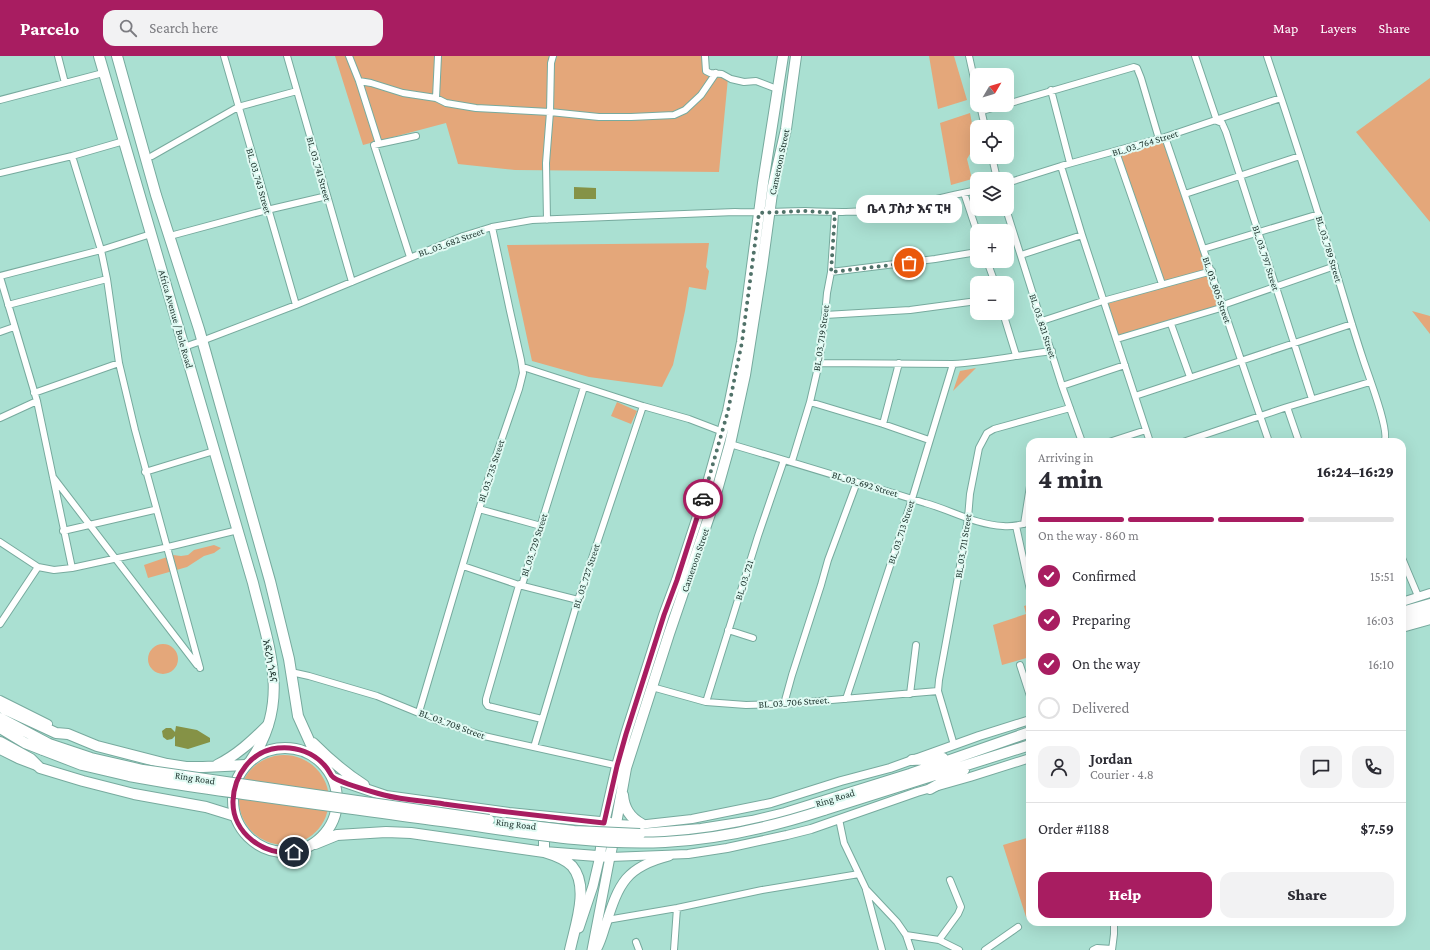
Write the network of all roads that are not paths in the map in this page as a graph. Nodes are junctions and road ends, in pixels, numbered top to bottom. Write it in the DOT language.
graph roads {
  1 [pos="58,56"];
  2 [pos="99,56"];
  3 [pos="117,56"];
  4 [pos="224,56"];
  5 [pos="287,56"];
  6 [pos="349,56"];
  7 [pos="438,56"];
  8 [pos="553,56"];
  9 [pos="705,56"];
  10 [pos="783,56"];
  11 [pos="796,56"];
  12 [pos="969,56"];
  13 [pos="1195,56"];
  14 [pos="1267,56"];
  15 [pos="972,68"];
  16 [pos="103,73"];
  17 [pos="716,73"];
  18 [pos="359,82"];
  19 [pos="65,83"];
  20 [pos="777,89"];
  21 [pos="1051,90"];
  22 [pos="297,91"];
  23 [pos="436,98"];
  24 [pos="1281,98"];
  25 [pos="0,100"];
  26 [pos="1014,102"];
  27 [pos="238,107"];
  28 [pos="550,112"];
  29 [pos="1217,121"];
  30 [pos="416,136"];
  31 [pos="1162,138"];
  32 [pos="124,141"];
  33 [pos="379,144"];
  34 [pos="1116,152"];
  35 [pos="72,156"];
  36 [pos="152,156"];
  37 [pos="1300,156"];
  38 [pos="1070,164"];
  39 [pos="1060,166"];
  40 [pos="0,173"];
  41 [pos="1239,175"];
  42 [pos="1014,181"];
  43 [pos="970,192"];
  44 [pos="964,193"];
  45 [pos="1185,194"];
  46 [pos="327,196"];
  47 [pos="267,210"];
  48 [pos="764,213"];
  49 [pos="835,213"];
  50 [pos="1319,214"];
  51 [pos="1008,216"];
  52 [pos="547,220"];
  53 [pos="974,224"];
  54 [pos="492,227"];
  55 [pos="1258,232"];
  56 [pos="151,234"];
  57 [pos="170,236"];
  58 [pos="1082,236"];
  59 [pos="1203,249"];
  60 [pos="101,250"];
  61 [pos="970,253"];
  62 [pos="1021,255"];
  63 [pos="410,257"];
  64 [pos="1335,266"];
  65 [pos="1212,271"];
  66 [pos="831,272"];
  67 [pos="0,276"];
  68 [pos="107,279"];
  69 [pos="352,282"];
  70 [pos="1162,284"];
  71 [pos="1276,287"];
  72 [pos="1103,301"];
  73 [pos="970,302"];
  74 [pos="8,305"];
  75 [pos="296,305"];
  76 [pos="1223,306"];
  77 [pos="825,315"];
  78 [pos="1005,320"];
  79 [pos="1042,321"];
  80 [pos="1171,324"];
  81 [pos="1352,324"];
  82 [pos="14,327"];
  83 [pos="0,332"];
  84 [pos="1117,339"];
  85 [pos="202,341"];
  86 [pos="1293,344"];
  87 [pos="184,347"];
  88 [pos="1052,351"];
  89 [pos="1016,355"];
  90 [pos="1242,361"];
  91 [pos="819,363"];
  92 [pos="899,363"];
  93 [pos="119,364"];
  94 [pos="952,364"];
  95 [pos="1125,365"];
  96 [pos="523,367"];
  97 [pos="1190,377"];
  98 [pos="1370,382"];
  99 [pos="1062,386"];
  100 [pos="584,387"];
  101 [pos="34,393"];
  102 [pos="1135,396"];
  103 [pos="1312,399"];
  104 [pos="37,402"];
  105 [pos="810,402"];
  106 [pos="643,406"];
  107 [pos="1287,407"];
  108 [pos="1070,408"];
  109 [pos="1260,416"];
  110 [pos="0,418"];
  111 [pos="883,424"];
  112 [pos="1146,430"];
  113 [pos="723,432"];
  114 [pos="1081,438"];
  115 [pos="1121,438"];
  116 [pos="1149,438"];
  117 [pos="1195,438"];
  118 [pos="1268,438"];
  119 [pos="1298,438"];
  120 [pos="1385,438"];
  121 [pos="929,440"];
  122 [pos="730,444"];
  123 [pos="214,451"];
  124 [pos="784,460"];
  125 [pos="792,461"];
  126 [pos="144,472"];
  127 [pos="52,476"];
  128 [pos="856,482"];
  129 [pos="912,498"];
  130 [pos="702,504"];
  131 [pos="712,508"];
  132 [pos="479,509"];
  133 [pos="154,510"];
  134 [pos="968,518"];
  135 [pos="1026,523"];
  136 [pos="540,526"];
  137 [pos="1016,526"];
  138 [pos="238,530"];
  139 [pos="63,531"];
  140 [pos="0,542"];
  141 [pos="164,548"];
  142 [pos="463,566"];
  143 [pos="38,568"];
  144 [pos="72,568"];
  145 [pos="1406,568"];
  146 [pos="1026,572"];
  147 [pos="270,581"];
  148 [pos="253,583"];
  149 [pos="519,585"];
  150 [pos="1430,593"];
  151 [pos="1418,596"];
  152 [pos="578,600"];
  153 [pos="1406,600"];
  154 [pos="1430,604"];
  155 [pos="1406,611"];
  156 [pos="1430,613"];
  157 [pos="1406,619"];
  158 [pos="1430,620"];
  159 [pos="0,624"];
  160 [pos="1406,627"];
  161 [pos="728,630"];
  162 [pos="753,638"];
  163 [pos="916,645"];
  164 [pos="1020,665"];
  165 [pos="200,668"];
  166 [pos="291,672"];
  167 [pos="1026,684"];
  168 [pos="652,687"];
  169 [pos="938,691"];
  170 [pos="910,694"];
  171 [pos="846,699"];
  172 [pos="0,700"];
  173 [pos="706,702"];
  174 [pos="784,704"];
  175 [pos="0,707"];
  176 [pos="419,712"];
  177 [pos="0,718"];
  178 [pos="542,719"];
  179 [pos="1026,721"];
  180 [pos="268,725"];
  181 [pos="0,728"];
  182 [pos="1026,733"];
  183 [pos="68,734"];
  184 [pos="626,734"];
  185 [pos="636,738"];
  186 [pos="309,740"];
  187 [pos="0,742"];
  188 [pos="954,745"];
  189 [pos="1026,746"];
  190 [pos="46,747"];
  191 [pos="534,747"];
  192 [pos="0,750"];
  193 [pos="967,754"];
  194 [pos="317,758"];
  195 [pos="1026,759"];
  196 [pos="912,760"];
  197 [pos="981,760"];
  198 [pos="249,762"];
  199 [pos="214,767"];
  200 [pos="621,767"];
  201 [pos="40,768"];
  202 [pos="911,777"];
  203 [pos="333,778"];
  204 [pos="623,784"];
  205 [pos="930,789"];
  206 [pos="386,796"];
  207 [pos="235,816"];
  208 [pos="544,816"];
  209 [pos="839,819"];
  210 [pos="604,823"];
  211 [pos="616,824"];
  212 [pos="642,824"];
  213 [pos="315,844"];
  214 [pos="544,852"];
  215 [pos="600,856"];
  216 [pos="669,856"];
  217 [pos="610,857"];
  218 [pos="859,874"];
  219 [pos="950,880"];
  220 [pos="866,889"];
  221 [pos="677,908"];
  222 [pos="607,920"];
  223 [pos="1114,926"];
  224 [pos="1018,927"];
  225 [pos="906,935"];
  226 [pos="939,940"];
  227 [pos="636,942"];
  228 [pos="570,950"];
  229 [pos="592,950"];
  230 [pos="596,950"];
  231 [pos="639,950"];
  232 [pos="674,950"];
  233 [pos="882,950"];
  234 [pos="911,950"];
  235 [pos="959,950"];
  236 [pos="985,950"];
  237 [pos="1093,950"];
  238 [pos="1112,950"];
  1 -- 19 [label="street"];
  2 -- 16 [label="main road, Africa Avenue / Bole Road"];
  3 -- 57 [label="main road, Africa Avenue / Bole Road"];
  4 -- 27 [label="street, BL_03_743 Street"];
  5 -- 22 [label="street, BL_03_741 Street"];
  6 -- 18 [label="street"];
  7 -- 23 [label="street"];
  8 -- 28 [label="street"];
  9 -- 17 [label="street"];
  10 -- 20 [label="main road, Cameroon Street"];
  11 -- 48 [label="main road, Cameroon Street"];
  12 -- 15 [label="street"];
  13 -- 29 [label="street, BL_03_797 Street"];
  14 -- 24 [label="street, BL_03_789 Street"];
  16 -- 19 [label="street"];
  16 -- 32 [label="main road, Africa Avenue / Bole Road"];
  17 -- 20 [label="street"];
  17 -- 28 [label="street"];
  18 -- 23 [label="street"];
  18 -- 33 [label="street"];
  19 -- 25 [label="street"];
  20 -- 48 [label="main road, Cameroon Street"];
  21 -- 26 [label="street"];
  21 -- 31 [label="street, BL_03_805 Street"];
  21 -- 38 [label="street"];
  22 -- 27 [label="street"];
  22 -- 46 [label="street, BL_03_741 Street"];
  23 -- 28 [label="street"];
  24 -- 29 [label="street, BL_03_764 Street"];
  24 -- 37 [label="street, BL_03_789 Street"];
  27 -- 36 [label="street"];
  27 -- 47 [label="street, BL_03_743 Street"];
  28 -- 52 [label="street"];
  29 -- 31 [label="street, BL_03_764 Street"];
  29 -- 41 [label="street, BL_03_797 Street"];
  30 -- 33 [label="street"];
  31 -- 34 [label="street, BL_03_764 Street"];
  31 -- 45 [label="street, BL_03_805 Street"];
  32 -- 35 [label="street"];
  32 -- 56 [label="main road, Africa Avenue / Bole Road"];
  33 -- 63 [label="street"];
  34 -- 38 [label="street, BL_03_764 Street"];
  34 -- 70 [label="street"];
  35 -- 40 [label="street"];
  35 -- 60 [label="street"];
  37 -- 41 [label="street"];
  37 -- 50 [label="street, BL_03_789 Street"];
  38 -- 39 [label="street, BL_03_764 Street"];
  39 -- 42 [label="street, BL_03_764 Street"];
  39 -- 58 [label="street"];
  41 -- 45 [label="street"];
  41 -- 55 [label="street, BL_03_797 Street"];
  43 -- 44 [label="street, BL_03_682 Street"];
  44 -- 49 [label="street, BL_03_682 Street"];
  44 -- 53 [label="street"];
  45 -- 59 [label="street, BL_03_805 Street"];
  46 -- 47 [label="street"];
  46 -- 69 [label="street, BL_03_741 Street"];
  47 -- 57 [label="street"];
  47 -- 75 [label="street, BL_03_743 Street"];
  48 -- 49 [label="street, BL_03_682 Street"];
  48 -- 52 [label="street, BL_03_682 Street"];
  48 -- 113 [label="main road, Cameroon Street"];
  48 -- 122 [label="main road, Cameroon Street"];
  49 -- 66 [label="street, BL_03_719 Street"];
  50 -- 55 [label="street"];
  50 -- 64 [label="street, BL_03_789 Street"];
  51 -- 62 [label="street, BL_03_821 Street"];
  52 -- 54 [label="street, BL_03_682 Street"];
  54 -- 63 [label="street, BL_03_682 Street"];
  54 -- 96 [label="street, Bl_03_735 Street"];
  55 -- 59 [label="street"];
  55 -- 71 [label="street, BL_03_797 Street"];
  56 -- 60 [label="street"];
  56 -- 87 [label="main road, Africa Avenue / Bole Road"];
  57 -- 85 [label="main road, Africa Avenue / Bole Road"];
  58 -- 62 [label="street"];
  58 -- 72 [label="street"];
  59 -- 65 [label="street, BL_03_805 Street"];
  60 -- 67 [label="street"];
  60 -- 68 [label="street"];
  61 -- 66 [label="street"];
  62 -- 79 [label="street, BL_03_821 Street"];
  63 -- 69 [label="street, BL_03_682 Street"];
  64 -- 71 [label="street"];
  64 -- 81 [label="street, BL_03_789 Street"];
  65 -- 70 [label="street"];
  65 -- 76 [label="street, BL_03_805 Street"];
  66 -- 77 [label="street, BL_03_719 Street"];
  67 -- 74 [label="street"];
  68 -- 74 [label="street"];
  68 -- 93 [label="street"];
  69 -- 75 [label="street, BL_03_682 Street"];
  70 -- 72 [label="street"];
  71 -- 76 [label="street"];
  71 -- 86 [label="street, BL_03_797 Street"];
  72 -- 79 [label="street"];
  72 -- 84 [label="street"];
  73 -- 77 [label="street"];
  74 -- 82 [label="street"];
  75 -- 85 [label="street, BL_03_682 Street"];
  76 -- 80 [label="street"];
  76 -- 90 [label="street, BL_03_805 Street"];
  77 -- 91 [label="street, BL_03_719 Street"];
  78 -- 89 [label="street"];
  79 -- 88 [label="street, BL_03_821 Street"];
  80 -- 84 [label="street"];
  80 -- 97 [label="street"];
  81 -- 86 [label="street"];
  81 -- 98 [label="street, BL_03_789 Street"];
  82 -- 83 [label="street"];
  82 -- 101 [label="street"];
  84 -- 95 [label="street"];
  85 -- 87 [label="street, BL_03_682 Street"];
  85 -- 147 [label="main road, Africa Avenue / Bole Road"];
  86 -- 90 [label="street"];
  86 -- 103 [label="street, BL_03_797 Street"];
  87 -- 123 [label="main road, Africa Avenue / Bole Road"];
  88 -- 89 [label="street"];
  88 -- 99 [label="street, BL_03_821 Street"];
  89 -- 94 [label="street"];
  90 -- 97 [label="street"];
  90 -- 109 [label="street, BL_03_805 Street"];
  91 -- 92 [label="street"];
  91 -- 105 [label="street, BL_03_719 Street"];
  92 -- 94 [label="street"];
  92 -- 111 [label="street"];
  93 -- 101 [label="street"];
  93 -- 165 [label="street"];
  94 -- 121 [label="street, BL_03_713 Street"];
  95 -- 99 [label="street"];
  95 -- 102 [label="street"];
  96 -- 100 [label="street"];
  96 -- 132 [label="street, Bl_03_735 Street"];
  97 -- 102 [label="street"];
  98 -- 103 [label="street"];
  98 -- 120 [label="street, BL_03_789 Street"];
  99 -- 108 [label="street, BL_03_821 Street"];
  100 -- 106 [label="street"];
  100 -- 136 [label="street, Bl_03_729 Street"];
  101 -- 104 [label="street"];
  102 -- 112 [label="street"];
  103 -- 107 [label="street"];
  104 -- 110 [label="street"];
  104 -- 127 [label="street"];
  105 -- 111 [label="street"];
  105 -- 125 [label="street, BL_03_719 Street"];
  106 -- 113 [label="street"];
  106 -- 152 [label="street, BL_03_727 Street"];
  107 -- 109 [label="street"];
  107 -- 119 [label="street"];
  108 -- 114 [label="street, BL_03_821 Street"];
  108 -- 134 [label="street, BL_03_711 Street"];
  109 -- 117 [label="street"];
  109 -- 118 [label="street, BL_03_805 Street"];
  111 -- 121 [label="street"];
  112 -- 115 [label="street"];
  112 -- 116 [label="street"];
  113 -- 130 [label="main road, Cameroon Street"];
  121 -- 129 [label="street, BL_03_713 Street"];
  122 -- 124 [label="street, BL_03_692 Street"];
  122 -- 131 [label="main road, Cameroon Street"];
  123 -- 126 [label="street"];
  123 -- 138 [label="main road, Africa Avenue / Bole Road"];
  124 -- 125 [label="street, BL_03_692 Street"];
  124 -- 161 [label="street, BL_03_721"];
  125 -- 128 [label="street, BL_03_692 Street"];
  126 -- 133 [label="street"];
  126 -- 165 [label="street"];
  127 -- 139 [label="street"];
  127 -- 165 [label="street"];
  128 -- 129 [label="street, BL_03_692 Street"];
  128 -- 174 [label="street"];
  129 -- 134 [label="street, BL_03_692 Street"];
  129 -- 171 [label="street, BL_03_713 Street"];
  130 -- 131 [label="main road"];
  130 -- 184 [label="main road, Cameroon Street"];
  131 -- 168 [label="main road, Cameroon Street"];
  132 -- 136 [label="street"];
  132 -- 142 [label="street, Bl_03_735 Street"];
  133 -- 139 [label="street"];
  133 -- 141 [label="street"];
  134 -- 137 [label="street, BL_03_692 Street"];
  134 -- 169 [label="street, BL_03_711 Street"];
  135 -- 137 [label="street, BL_03_692 Street"];
  136 -- 149 [label="street, Bl_03_729 Street"];
  137 -- 146 [label="street"];
  138 -- 141 [label="street"];
  138 -- 148 [label="main road, Africa Avenue / Bole Road"];
  139 -- 144 [label="street"];
  140 -- 143 [label="street"];
  141 -- 144 [label="street"];
  142 -- 149 [label="street"];
  142 -- 176 [label="street, Bl_03_735 Street"];
  143 -- 144 [label="street"];
  143 -- 159 [label="street"];
  145 -- 151 [label="street"];
  147 -- 166 [label="main road, አፍሪካ ጎዳና"];
  148 -- 180 [label="main road, አፍሪካ ጎዳና"];
  149 -- 152 [label="street"];
  149 -- 178 [label="street, Bl_03_729 Street"];
  150 -- 151 [label="street"];
  151 -- 153 [label="street"];
  152 -- 178 [label="street, BL_03_727 Street"];
  154 -- 155 [label="main road"];
  156 -- 157 [label="main road"];
  158 -- 160 [label="street"];
  161 -- 162 [label="street"];
  161 -- 173 [label="street, BL_03_721"];
  163 -- 170 [label="street"];
  164 -- 167 [label="street"];
  166 -- 176 [label="street, BL_03_708 Street"];
  166 -- 186 [label="main road, አፍሪካ ጎዳና"];
  168 -- 173 [label="street, BL_03_706 Street."];
  168 -- 185 [label="main road, Cameroon Street"];
  169 -- 170 [label="street, BL_03_706 Street."];
  169 -- 188 [label="street, BL_03_711 Street"];
  170 -- 171 [label="street, BL_03_706 Street."];
  171 -- 174 [label="street, BL_03_706 Street."];
  172 -- 183 [label="street"];
  173 -- 174 [label="street, BL_03_706 Street."];
  175 -- 183 [label="main road"];
  176 -- 191 [label="street, BL_03_708 Street"];
  177 -- 190 [label="main road, Ring Road"];
  178 -- 191 [label="street, BL_03_727 Street"];
  179 -- 188 [label="street, Ring Road"];
  180 -- 198 [label="main road, አፍሪካ ጎዳና"];
  180 -- 199 [label="main road"];
  181 -- 190 [label="main road, Ring Road"];
  182 -- 193 [label="main road, Ring Road"];
  183 -- 199 [label="main road"];
  184 -- 185 [label="main road"];
  184 -- 200 [label="main road, Cameroon Street"];
  185 -- 200 [label="main road, Cameroon Street"];
  186 -- 194 [label="main road, አፍሪካ ጎዳና"];
  186 -- 206 [label="main road"];
  187 -- 201 [label="main road"];
  188 -- 196 [label="street, Ring Road"];
  189 -- 197 [label="main road, Ring Road"];
  190 -- 202 [label="main road, Ring Road, bridge"];
  191 -- 200 [label="street, BL_03_708 Street"];
  192 -- 201 [label="street"];
  193 -- 196 [label="main road"];
  193 -- 202 [label="main road, Ring Road"];
  194 -- 198 [label="main road"];
  194 -- 203 [label="main road"];
  195 -- 205 [label="street, Ring Road"];
  196 -- 212 [label="street, Ring Road"];
  197 -- 202 [label="main road, Ring Road"];
  197 -- 205 [label="main road"];
  198 -- 199 [label="main road"];
  198 -- 207 [label="main road"];
  200 -- 204 [label="main road, Cameroon Street"];
  200 -- 210 [label="main road, Cameroon Street"];
  201 -- 207 [label="main road"];
  203 -- 206 [label="main road, Ring Road"];
  203 -- 213 [label="main road"];
  204 -- 211 [label="main road, Cameroon Street"];
  204 -- 212 [label="main road"];
  205 -- 209 [label="street, Ring Road"];
  206 -- 208 [label="main road, Ring Road"];
  207 -- 213 [label="main road"];
  208 -- 210 [label="main road, Ring Road"];
  208 -- 214 [label="main road"];
  209 -- 216 [label="street, Ring Road"];
  209 -- 218 [label="street"];
  210 -- 211 [label="main road, Ring Road"];
  210 -- 215 [label="main road, Cameroon Street"];
  211 -- 212 [label="street, Ring Road"];
  211 -- 217 [label="main road, Cameroon Street"];
  213 -- 214 [label="main road, Ring Road"];
  214 -- 215 [label="main road, Ring Road"];
  214 -- 228 [label="main road"];
  215 -- 217 [label="main road, Ring Road"];
  215 -- 228 [label="main road"];
  216 -- 217 [label="street, Ring Road"];
  216 -- 222 [label="main road"];
  217 -- 229 [label="main road"];
  218 -- 220 [label="street"];
  218 -- 221 [label="street"];
  219 -- 226 [label="street"];
  220 -- 225 [label="street"];
  220 -- 233 [label="street"];
  221 -- 222 [label="street"];
  221 -- 232 [label="street"];
  222 -- 230 [label="main road"];
  223 -- 238 [label="street"];
  224 -- 236 [label="street"];
  225 -- 226 [label="street"];
  225 -- 234 [label="street"];
  226 -- 235 [label="street"];
  227 -- 231 [label="street"];
  237 -- 238 [label="street"];
}
